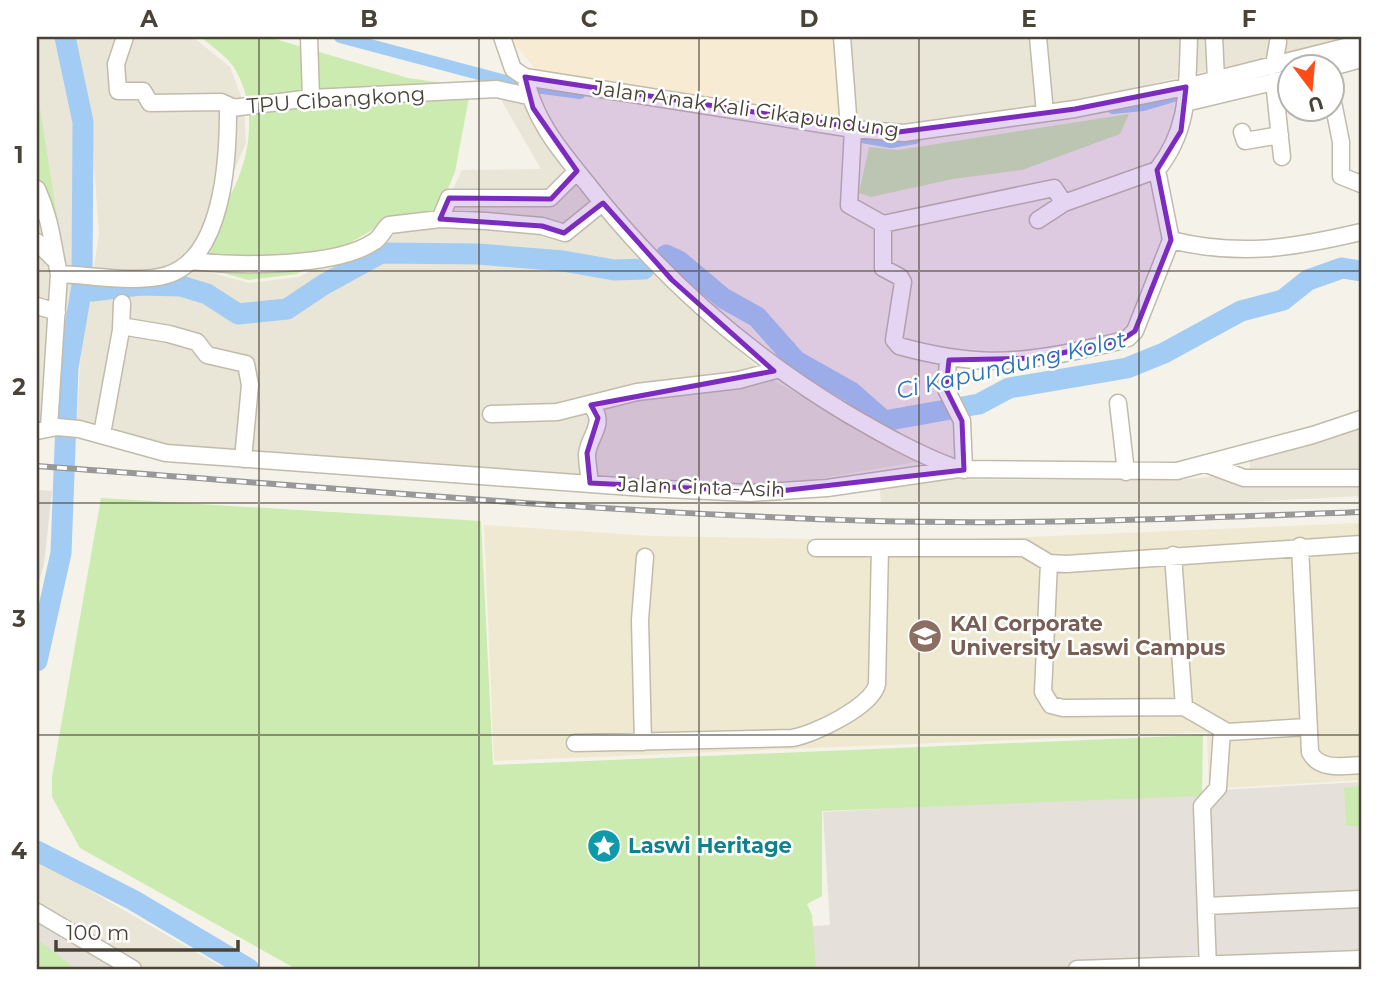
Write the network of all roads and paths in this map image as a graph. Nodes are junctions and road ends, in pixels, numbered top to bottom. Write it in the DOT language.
graph roads {
  1 [pos="125,37"];
  2 [pos="502,37"];
  3 [pos="842,37"];
  4 [pos="1038,37"];
  5 [pos="1189,37"];
  6 [pos="1214,37"];
  7 [pos="309,40"];
  8 [pos="1278,42"];
  9 [pos="1361,43"];
  10 [pos="1278,52"];
  11 [pos="1338,52"];
  12 [pos="1276,75"];
  13 [pos="1276,76"];
  14 [pos="1216,79"];
  15 [pos="526,87"];
  16 [pos="1186,95"];
  17 [pos="299,99"];
  18 [pos="234,108"];
  19 [pos="1045,113"];
  20 [pos="1280,122"];
  21 [pos="1337,122"];
  22 [pos="1242,132"];
  23 [pos="852,135"];
  24 [pos="1280,135"];
  25 [pos="1282,157"];
  26 [pos="1157,170"];
  27 [pos="577,171"];
  28 [pos="1361,184"];
  29 [pos="37,189"];
  30 [pos="602,203"];
  31 [pos="1064,203"];
  32 [pos="440,219"];
  33 [pos="1038,220"];
  34 [pos="883,224"];
  35 [pos="1361,232"];
  36 [pos="1171,240"];
  37 [pos="37,242"];
  38 [pos="190,261"];
  39 [pos="59,269"];
  40 [pos="122,303"];
  41 [pos="37,306"];
  42 [pos="57,312"];
  43 [pos="121,326"];
  44 [pos="45,358"];
  45 [pos="948,359"];
  46 [pos="776,370"];
  47 [pos="1118,403"];
  48 [pos="591,405"];
  49 [pos="491,414"];
  50 [pos="1361,419"];
  51 [pos="48,428"];
  52 [pos="102,434"];
  53 [pos="243,459"];
  54 [pos="1206,464"];
  55 [pos="961,469"];
  56 [pos="1126,472"];
  57 [pos="1361,478"];
  58 [pos="590,483"];
  59 [pos="1361,544"];
  60 [pos="1300,547"];
  61 [pos="816,548"];
  62 [pos="880,548"];
  63 [pos="1173,555"];
  64 [pos="645,557"];
  65 [pos="1049,563"];
  66 [pos="1184,708"];
  67 [pos="1307,727"];
  68 [pos="1222,730"];
  69 [pos="643,742"];
  70 [pos="575,743"];
  71 [pos="1361,765"];
  72 [pos="1361,899"];
  73 [pos="1206,906"];
  74 [pos="37,912"];
  75 [pos="1361,959"];
  76 [pos="1208,967"];
  77 [pos="133,969"];
  78 [pos="1077,969"];
  1 -- 18 [label="street"];
  2 -- 15 [label="street"];
  3 -- 23 [label="street"];
  4 -- 19 [label="street"];
  5 -- 16 [label="street"];
  6 -- 14 [label="street"];
  7 -- 17 [label="street"];
  8 -- 10 [label="street"];
  9 -- 11 [label="street, Jalan Anak Kali Cikapundung"];
  12 -- 14 [label="street, Jalan Anak Kali Cikapundung"];
  13 -- 16 [label="street"];
  14 -- 16 [label="street, Jalan Anak Kali Cikapundung"];
  15 -- 17 [label="street, TPU Cibangkong"];
  15 -- 23 [label="street, Jalan Anak Kali Cikapundung"];
  15 -- 27 [label="street"];
  16 -- 19 [label="street, Jalan Anak Kali Cikapundung"];
  16 -- 26 [label="street"];
  17 -- 18 [label="street, TPU Cibangkong"];
  18 -- 38 [label="street, TPU Cibangkong"];
  19 -- 23 [label="street, Jalan Anak Kali Cikapundung"];
  20 -- 24 [label="street"];
  21 -- 28 [label="street"];
  22 -- 24 [label="street"];
  23 -- 34 [label="street"];
  24 -- 25 [label="street"];
  26 -- 31 [label="street"];
  26 -- 36 [label="street"];
  27 -- 30 [label="street"];
  27 -- 32 [label="street"];
  29 -- 39 [label="street"];
  30 -- 32 [label="street"];
  30 -- 46 [label="street"];
  31 -- 33 [label="street"];
  31 -- 34 [label="street"];
  32 -- 38 [label="street"];
  34 -- 45 [label="street"];
  35 -- 36 [label="street"];
  36 -- 45 [label="street"];
  37 -- 39 [label="street"];
  38 -- 39 [label="street"];
  39 -- 42 [label="street"];
  40 -- 43 [label="street"];
  41 -- 42 [label="street"];
  42 -- 44 [label="street"];
  43 -- 52 [label="street"];
  43 -- 53 [label="street"];
  44 -- 51 [label="street"];
  45 -- 55 [label="street"];
  46 -- 48 [label="street"];
  46 -- 55 [label="street"];
  47 -- 56 [label="street"];
  48 -- 49 [label="street"];
  48 -- 58 [label="street"];
  50 -- 54 [label="street, Jalan Cinta-Asih"];
  51 -- 52 [label="street, Jalan Cinta-Asih"];
  52 -- 53 [label="street, Jalan Cinta-Asih"];
  53 -- 58 [label="street, Jalan Cinta-Asih"];
  54 -- 56 [label="street, Jalan Cinta-Asih"];
  54 -- 57 [label="street"];
  55 -- 56 [label="street, Jalan Cinta-Asih"];
  55 -- 58 [label="street, Jalan Cinta-Asih"];
  59 -- 60 [label="street"];
  60 -- 63 [label="street"];
  60 -- 67 [label="street"];
  61 -- 62 [label="street"];
  62 -- 65 [label="street"];
  62 -- 69 [label="street"];
  63 -- 65 [label="street"];
  63 -- 66 [label="street"];
  64 -- 69 [label="street"];
  65 -- 66 [label="street"];
  66 -- 68 [label="street"];
  67 -- 68 [label="street"];
  67 -- 71 [label="street"];
  68 -- 73 [label="street"];
  69 -- 70 [label="street"];
  72 -- 73 [label="street"];
  73 -- 76 [label="street"];
  74 -- 77 [label="street"];
  75 -- 76 [label="street"];
  76 -- 78 [label="street"];
}
